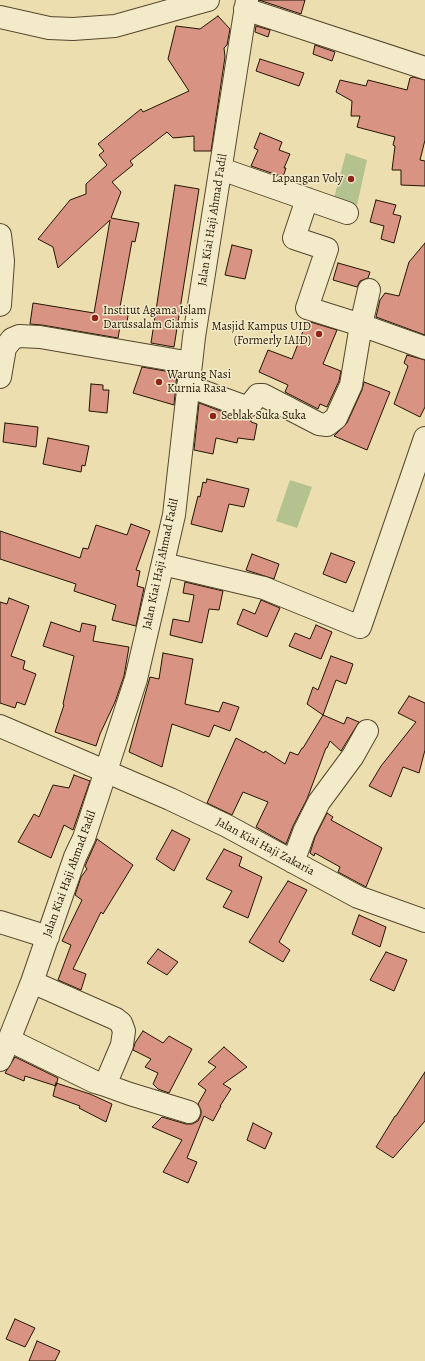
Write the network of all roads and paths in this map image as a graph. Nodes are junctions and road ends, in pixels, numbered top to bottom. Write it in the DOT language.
graph roads {
  1 [pos="208,0"];
  2 [pos="246,5"];
  3 [pos="0,17"];
  4 [pos="425,68"];
  5 [pos="221,169"];
  6 [pos="307,199"];
  7 [pos="346,213"];
  8 [pos="0,235"];
  9 [pos="368,290"];
  10 [pos="0,305"];
  11 [pos="361,325"];
  12 [pos="425,348"];
  13 [pos="191,363"];
  14 [pos="0,377"];
  15 [pos="188,386"];
  16 [pos="425,438"];
  17 [pos="163,564"];
  18 [pos="0,726"];
  19 [pos="367,731"];
  20 [pos="105,772"];
  21 [pos="293,862"];
  22 [pos="425,921"];
  23 [pos="0,922"];
  24 [pos="48,937"];
  25 [pos="32,982"];
  26 [pos="9,1040"];
  27 [pos="0,1060"];
  28 [pos="105,1085"];
  29 [pos="189,1112"];
  1 -- 3 [label="street"];
  2 -- 4 [label="street"];
  2 -- 5 [label="street, Jalan Kiai Haji Ahmad Fadil"];
  5 -- 6 [label="street"];
  5 -- 13 [label="street, Jalan Kiai Haji Ahmad Fadil"];
  6 -- 7 [label="street"];
  6 -- 11 [label="street"];
  8 -- 10 [label="street"];
  9 -- 11 [label="street"];
  11 -- 12 [label="street"];
  11 -- 15 [label="street"];
  13 -- 14 [label="street"];
  13 -- 15 [label="street, Jalan Kiai Haji Ahmad Fadil"];
  15 -- 17 [label="street, Jalan Kiai Haji Ahmad Fadil"];
  16 -- 17 [label="street"];
  17 -- 20 [label="street, Jalan Kiai Haji Ahmad Fadil"];
  18 -- 20 [label="street, Jalan Kiai Haji Zakaria"];
  19 -- 21 [label="street"];
  20 -- 21 [label="street, Jalan Kiai Haji Zakaria"];
  20 -- 24 [label="street, Jalan Kiai Haji Ahmad Fadil"];
  21 -- 22 [label="street, Jalan Kiai Haji Zakaria"];
  23 -- 24 [label="street"];
  24 -- 25 [label="street, Jalan Kiai Haji Ahmad Fadil"];
  25 -- 26 [label="street, Jalan Kiai Haji Ahmad Fadil"];
  25 -- 28 [label="street"];
  26 -- 27 [label="street, Jalan Kiai Haji Ahmad Fadil"];
  26 -- 28 [label="street"];
  28 -- 29 [label="street"];
}
